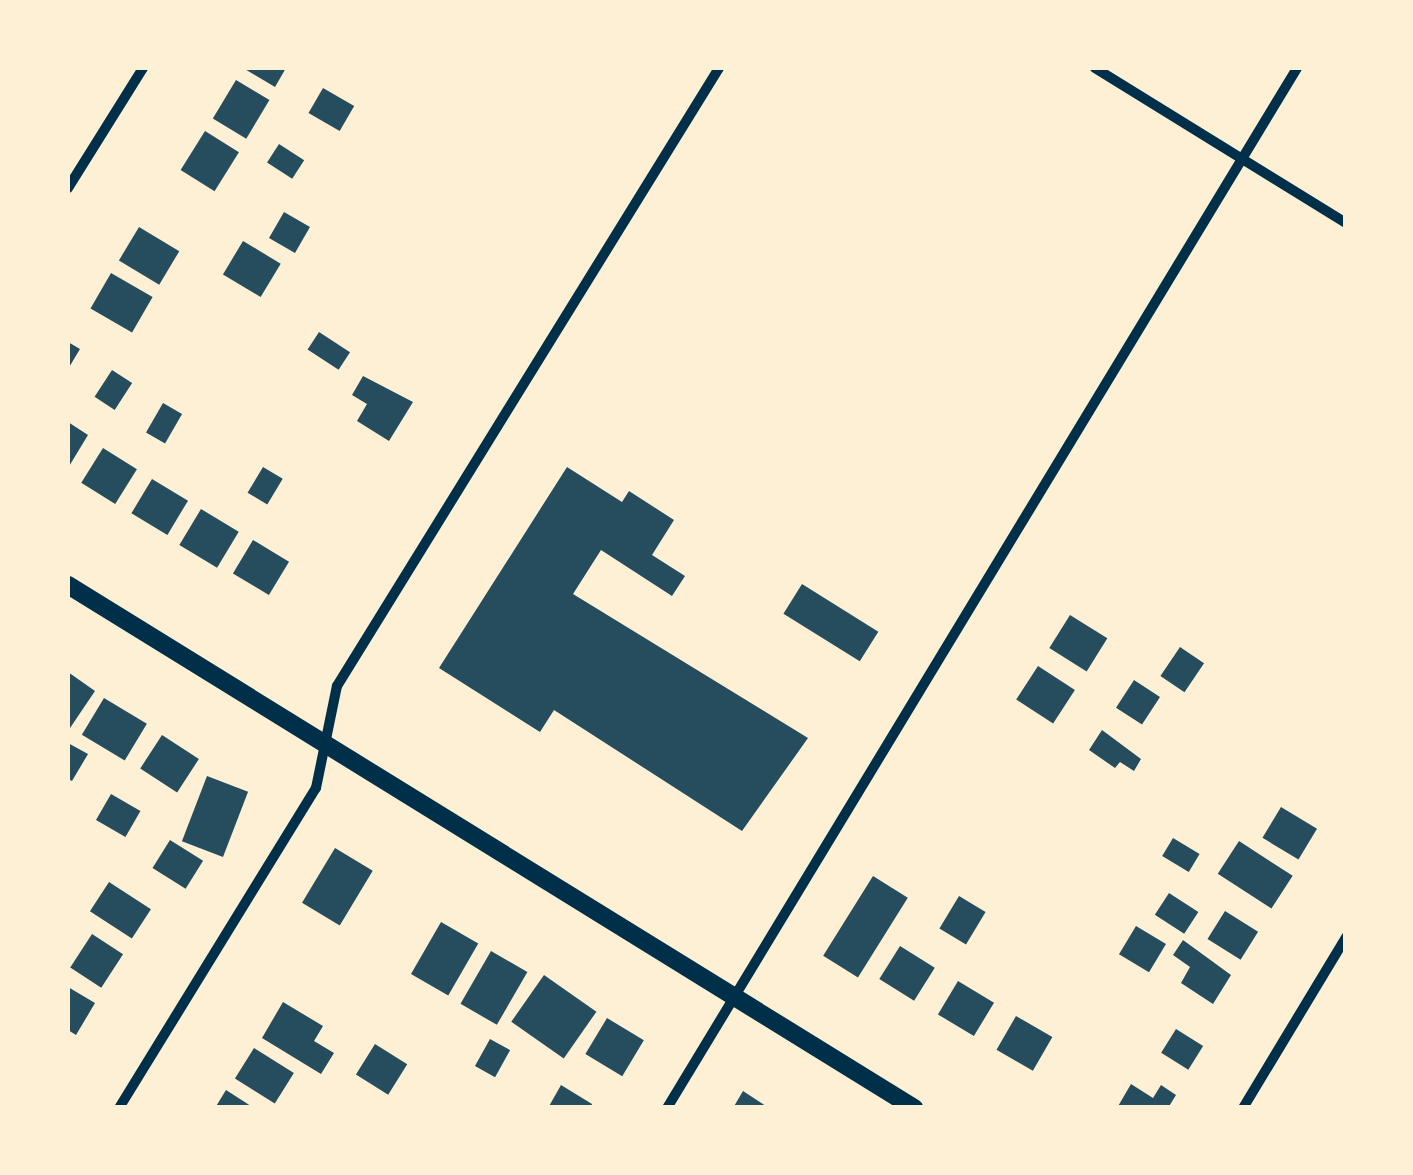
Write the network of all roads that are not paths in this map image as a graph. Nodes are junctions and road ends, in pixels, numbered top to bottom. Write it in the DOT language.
graph roads {
  1 [pos="143,68"];
  2 [pos="719,68"];
  3 [pos="1095,68"];
  4 [pos="1297,68"];
  5 [pos="1241,159"];
  6 [pos="68,188"];
  7 [pos="1346,223"];
  8 [pos="68,585"];
  9 [pos="326,744"];
  10 [pos="1346,937"];
  11 [pos="734,997"];
  12 [pos="119,1108"];
  13 [pos="668,1108"];
  14 [pos="914,1108"];
  15 [pos="1243,1108"];
  1 -- 6 [label="street"];
  2 -- 9 [label="street"];
  3 -- 5 [label="street"];
  4 -- 5 [label="street"];
  5 -- 7 [label="street"];
  5 -- 11 [label="street"];
  8 -- 9 [label="street"];
  9 -- 11 [label="street"];
  9 -- 12 [label="street"];
  10 -- 15 [label="street"];
  11 -- 13 [label="street"];
  11 -- 14 [label="street"];
}
